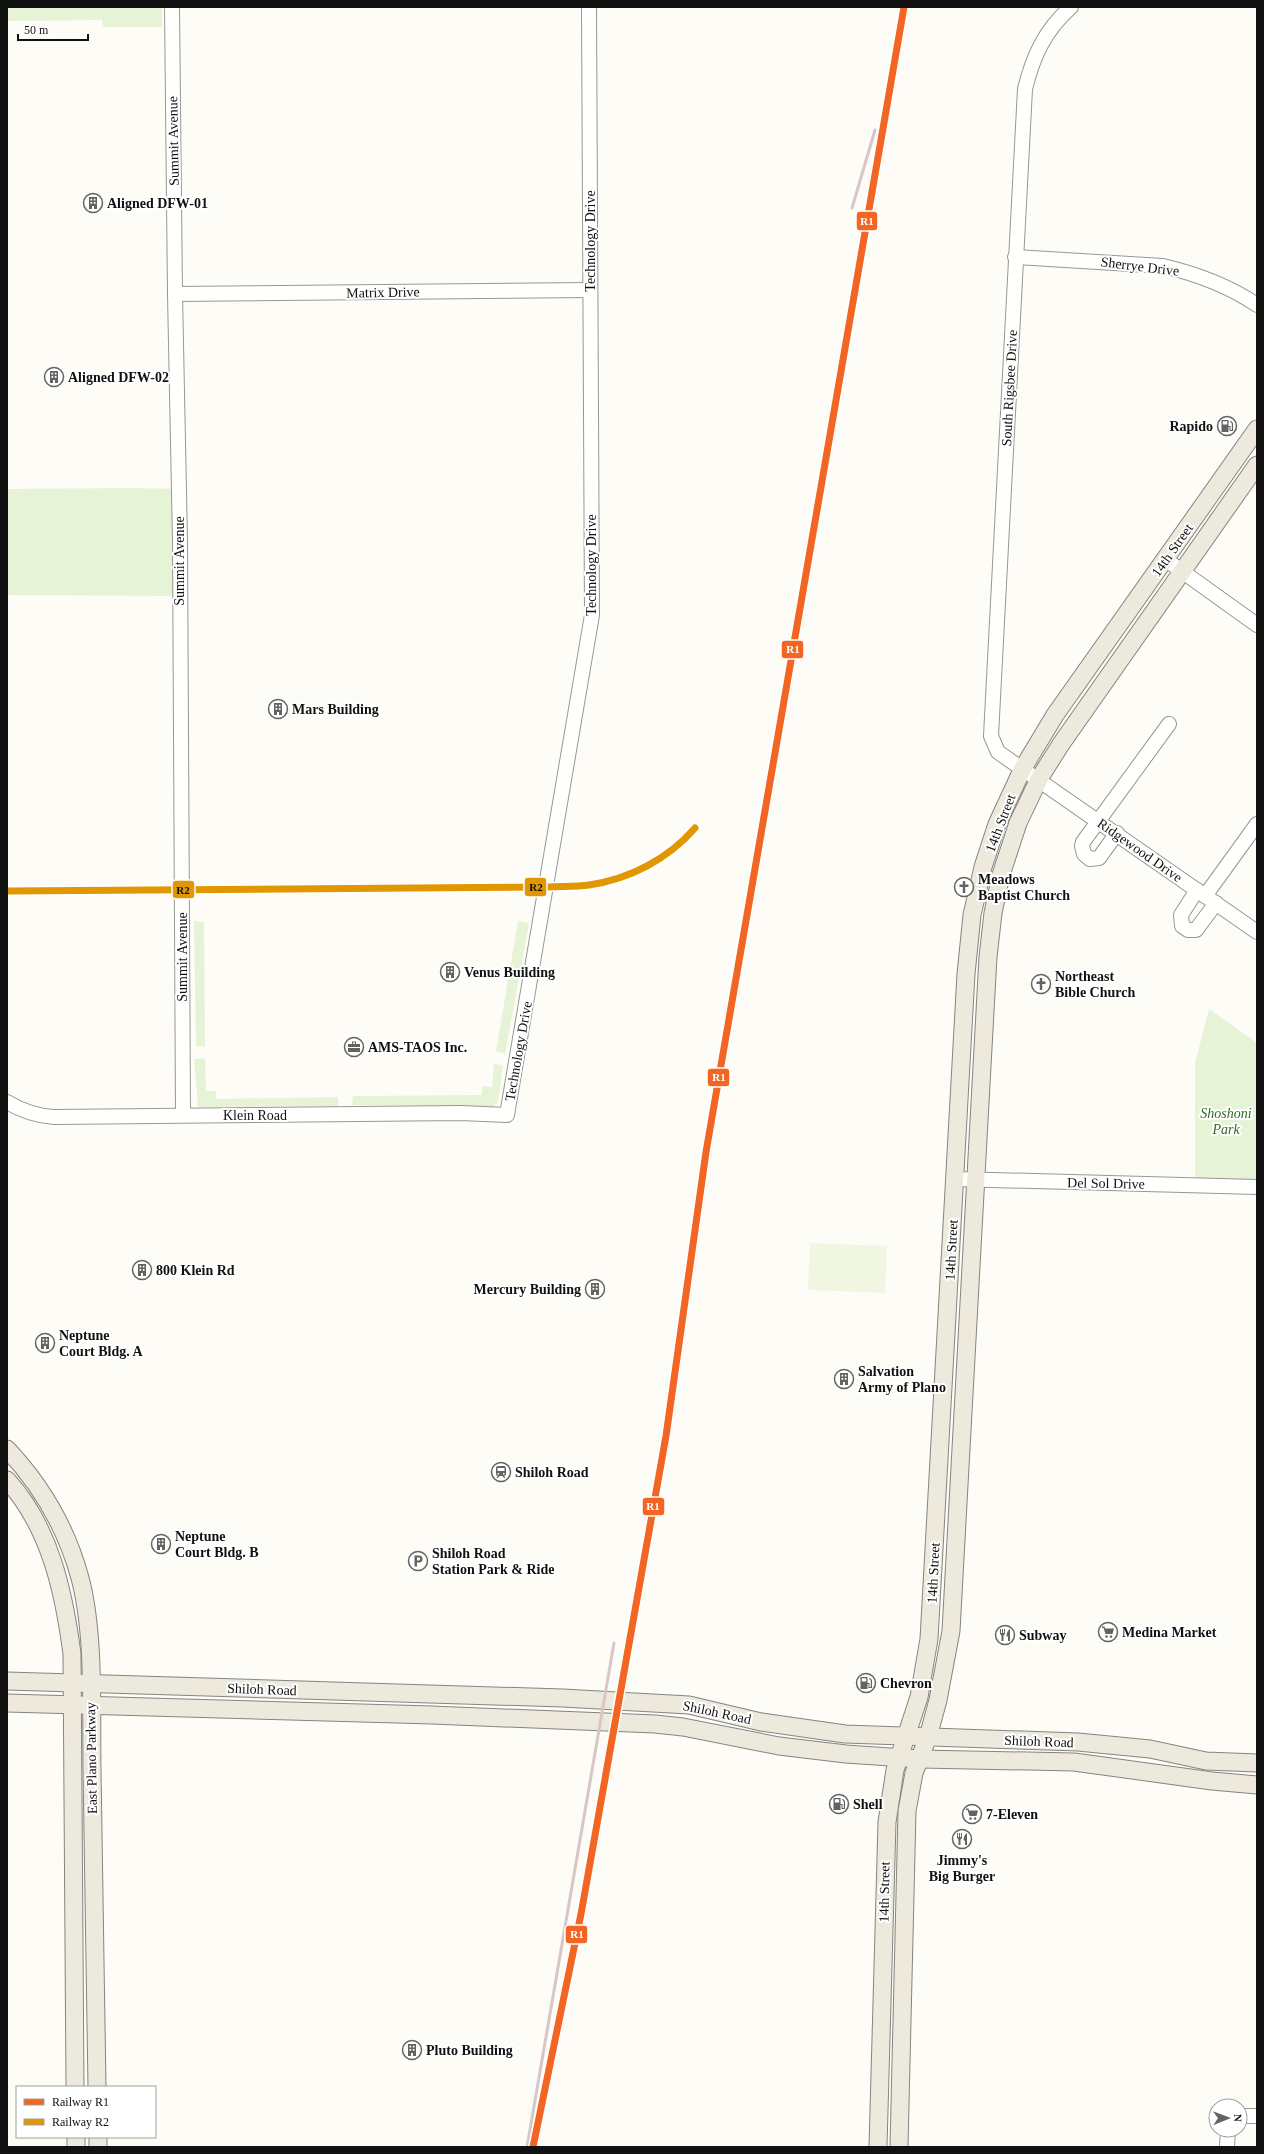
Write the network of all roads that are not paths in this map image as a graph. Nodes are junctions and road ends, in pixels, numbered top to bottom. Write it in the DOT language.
graph roads {
  1 [pos="172,7"];
  2 [pos="589,7"];
  3 [pos="1071,7"];
  4 [pos="1016,258"];
  5 [pos="590,290"];
  6 [pos="175,294"];
  7 [pos="1257,305"];
  8 [pos="1257,429"];
  9 [pos="1240,453"];
  10 [pos="1257,465"];
  11 [pos="1165,559"];
  12 [pos="1182,571"];
  13 [pos="1257,625"];
  14 [pos="1169,724"];
  15 [pos="1022,768"];
  16 [pos="1040,779"];
  17 [pos="1099,820"];
  18 [pos="1257,824"];
  19 [pos="1117,833"];
  20 [pos="981,876"];
  21 [pos="1000,881"];
  22 [pos="1206,896"];
  23 [pos="1257,932"];
  24 [pos="962,1039"];
  25 [pos="984,1040"];
  26 [pos="7,1102"];
  27 [pos="183,1115"];
  28 [pos="507,1115"];
  29 [pos="955,1179"];
  30 [pos="976,1180"];
  31 [pos="1257,1187"];
  32 [pos="944,1371"];
  33 [pos="966,1372"];
  34 [pos="7,1449"];
  35 [pos="34,1481"];
  36 [pos="12,1486"];
  37 [pos="936,1532"];
  38 [pos="956,1533"];
  39 [pos="7,1681"];
  40 [pos="72,1684"];
  41 [pos="90,1685"];
  42 [pos="272,1689"];
  43 [pos="7,1704"];
  44 [pos="72,1705"];
  45 [pos="91,1705"];
  46 [pos="706,1708"];
  47 [pos="271,1710"];
  48 [pos="702,1730"];
  49 [pos="907,1737"];
  50 [pos="928,1737"];
  51 [pos="1078,1742"];
  52 [pos="899,1758"];
  53 [pos="920,1759"];
  54 [pos="1074,1762"];
  55 [pos="1257,1763"];
  56 [pos="1257,1785"];
  57 [pos="74,1924"];
  58 [pos="94,1924"];
  59 [pos="882,1988"];
  60 [pos="902,1989"];
  61 [pos="75,2062"];
  62 [pos="97,2062"];
  63 [pos="75,2086"];
  64 [pos="98,2086"];
  65 [pos="878,2147"];
  66 [pos="899,2147"];
  1 -- 6 [label="street, Summit Avenue"];
  2 -- 5 [label="street, Technology Drive"];
  3 -- 4 [label="street, South Rigsbee Drive"];
  4 -- 7 [label="street, Sherrye Drive"];
  4 -- 15 [label="street, South Rigsbee Drive"];
  5 -- 6 [label="street, Matrix Drive"];
  5 -- 28 [label="street, Technology Drive"];
  6 -- 27 [label="street, Summit Avenue"];
  8 -- 9 [label="main road, 14th Street"];
  9 -- 10 [label="street"];
  9 -- 11 [label="main road, 14th Street"];
  10 -- 12 [label="main road, 14th Street"];
  11 -- 12 [label="street"];
  11 -- 15 [label="main road, 14th Street"];
  12 -- 13 [label="street"];
  12 -- 16 [label="main road, 14th Street"];
  14 -- 17 [label="street"];
  15 -- 16 [label="street, Ridgewood Drive"];
  15 -- 20 [label="main road, 14th Street"];
  16 -- 17 [label="street, Ridgewood Drive"];
  16 -- 21 [label="main road, 14th Street"];
  17 -- 19 [label="street, Ridgewood Drive"];
  17 -- 19 [label="street"];
  18 -- 22 [label="street"];
  19 -- 22 [label="street, Ridgewood Drive"];
  20 -- 21 [label="main road"];
  20 -- 24 [label="main road, 14th Street"];
  21 -- 25 [label="main road, 14th Street"];
  22 -- 23 [label="street, Ridgewood Drive"];
  24 -- 25 [label="main road"];
  24 -- 29 [label="main road, 14th Street"];
  25 -- 30 [label="main road, 14th Street"];
  26 -- 27 [label="street, Klein Road"];
  27 -- 28 [label="street, Klein Road"];
  29 -- 30 [label="street, Del Sol Drive"];
  29 -- 32 [label="main road, 14th Street"];
  30 -- 31 [label="street, Del Sol Drive"];
  30 -- 33 [label="main road, 14th Street"];
  32 -- 33 [label="main road"];
  32 -- 37 [label="main road, 14th Street"];
  33 -- 38 [label="main road, 14th Street"];
  34 -- 35 [label="main road, East Plano Parkway"];
  35 -- 36 [label="main road"];
  35 -- 41 [label="main road, East Plano Parkway"];
  36 -- 40 [label="main road, East Plano Parkway"];
  37 -- 38 [label="main road"];
  37 -- 49 [label="main road, 14th Street"];
  38 -- 50 [label="main road, 14th Street"];
  39 -- 40 [label="main road, Shiloh Road"];
  40 -- 41 [label="main road, Shiloh Road"];
  40 -- 44 [label="main road, East Plano Parkway"];
  41 -- 42 [label="main road, Shiloh Road"];
  41 -- 45 [label="main road, East Plano Parkway"];
  42 -- 46 [label="main road, Shiloh Road"];
  42 -- 47 [label="main road"];
  43 -- 44 [label="main road, Shiloh Road"];
  44 -- 45 [label="main road, Shiloh Road"];
  44 -- 57 [label="main road, East Plano Parkway"];
  45 -- 47 [label="main road, Shiloh Road"];
  45 -- 58 [label="main road, East Plano Parkway"];
  46 -- 48 [label="main road"];
  46 -- 49 [label="main road, Shiloh Road"];
  47 -- 48 [label="main road, Shiloh Road"];
  48 -- 52 [label="main road, Shiloh Road"];
  49 -- 50 [label="main road, Shiloh Road"];
  49 -- 52 [label="main road, 14th Street"];
  50 -- 51 [label="main road, Shiloh Road"];
  50 -- 53 [label="main road, 14th Street"];
  51 -- 54 [label="main road"];
  51 -- 55 [label="main road, Shiloh Road"];
  52 -- 53 [label="main road, Shiloh Road"];
  52 -- 59 [label="main road, 14th Street"];
  53 -- 54 [label="main road, Shiloh Road"];
  53 -- 60 [label="main road, 14th Street"];
  54 -- 56 [label="main road, Shiloh Road"];
  57 -- 58 [label="main road"];
  57 -- 61 [label="main road, East Plano Parkway"];
  58 -- 62 [label="main road, East Plano Parkway"];
  59 -- 60 [label="main road"];
  59 -- 65 [label="main road, 14th Street"];
  60 -- 66 [label="main road, 14th Street"];
  61 -- 62 [label="main road"];
  61 -- 63 [label="main road, East Plano Parkway"];
  62 -- 64 [label="main road, East Plano Parkway"];
}
